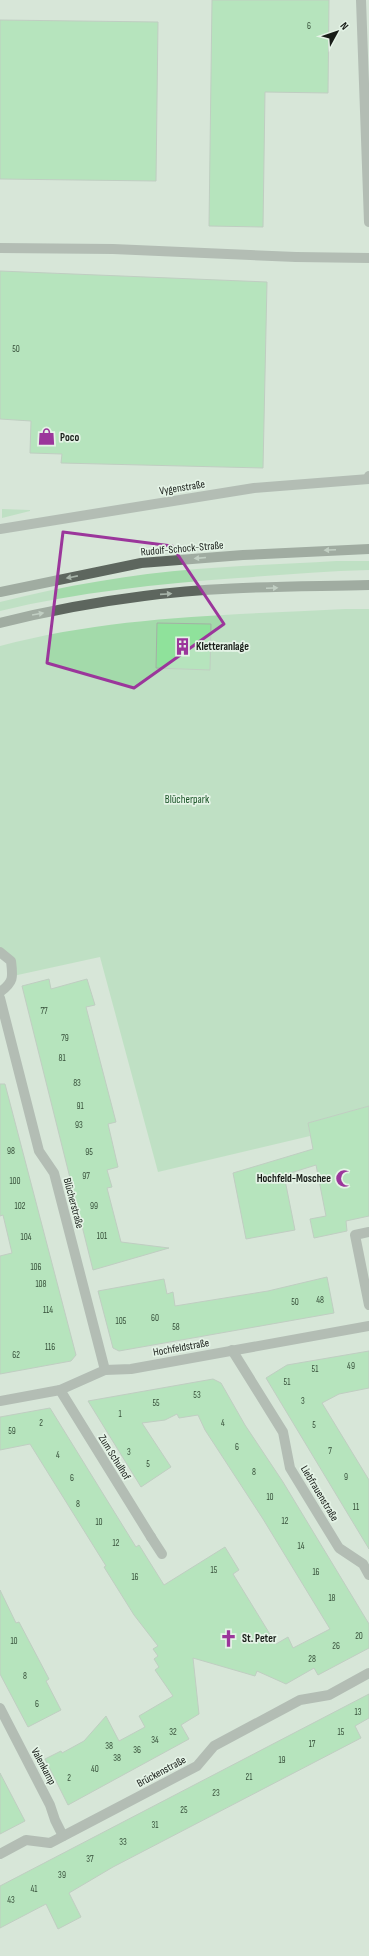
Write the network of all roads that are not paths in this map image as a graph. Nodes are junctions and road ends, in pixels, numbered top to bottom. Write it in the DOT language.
graph roads {
  1 [pos="361,0"];
  2 [pos="369,222"];
  3 [pos="0,248"];
  4 [pos="369,258"];
  5 [pos="369,476"];
  6 [pos="369,479"];
  7 [pos="0,529"];
  8 [pos="369,549"];
  9 [pos="369,585"];
  10 [pos="0,592"];
  11 [pos="0,623"];
  12 [pos="0,952"];
  13 [pos="0,992"];
  14 [pos="0,998"];
  15 [pos="369,1232"];
  16 [pos="369,1305"];
  17 [pos="369,1326"];
  18 [pos="232,1350"];
  19 [pos="105,1370"];
  20 [pos="60,1390"];
  21 [pos="0,1401"];
  22 [pos="162,1554"];
  23 [pos="369,1575"];
  24 [pos="369,1673"];
  25 [pos="0,1708"];
  26 [pos="64,1836"];
  27 [pos="0,1854"];
  1 -- 2 [label="street"];
  3 -- 4 [label="street"];
  5 -- 6 [label="street"];
  6 -- 7 [label="street, Vygenstraße"];
  8 -- 10 [label="main road, Rudolf-Schock-Straße, one-way"];
  11 -- 9 [label="main road, one-way"];
  12 -- 13 [label="street"];
  14 -- 19 [label="street, Blücherstraße"];
  15 -- 16 [label="street"];
  17 -- 18 [label="street, Hochfeldstraße"];
  18 -- 19 [label="street, Hochfeldstraße"];
  18 -- 23 [label="street, Liebfrauenstraße"];
  19 -- 20 [label="street, Hochfeldstraße"];
  20 -- 21 [label="street, Hochfeldstraße"];
  20 -- 22 [label="street, Zum Schulhof"];
  24 -- 26 [label="street, Brückenstraße"];
  25 -- 26 [label="street, Valenkamp"];
  26 -- 27 [label="street, Brückenstraße"];
}
